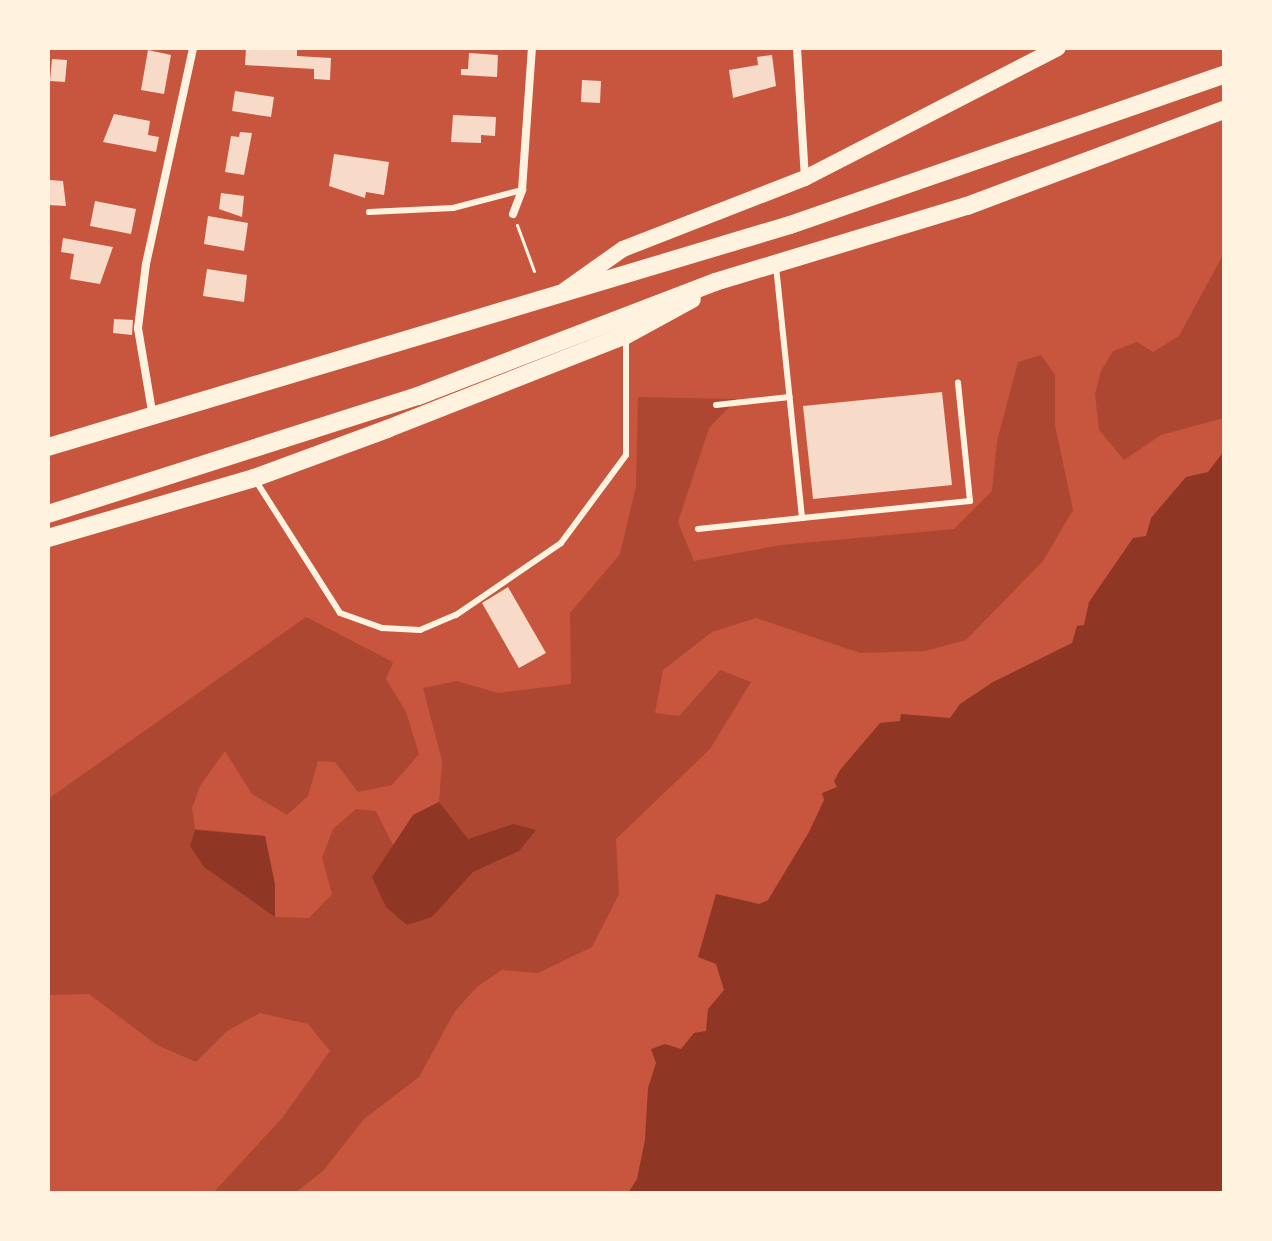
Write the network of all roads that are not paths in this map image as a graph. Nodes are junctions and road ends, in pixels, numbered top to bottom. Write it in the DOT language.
graph roads {
  1 [pos="193,48"];
  2 [pos="532,48"];
  3 [pos="797,48"];
  4 [pos="1058,48"];
  5 [pos="1224,75"];
  6 [pos="1224,110"];
  7 [pos="805,178"];
  8 [pos="522,190"];
  9 [pos="369,212"];
  10 [pos="513,214"];
  11 [pos="776,266"];
  12 [pos="715,282"];
  13 [pos="564,291"];
  14 [pos="626,335"];
  15 [pos="958,383"];
  16 [pos="790,397"];
  17 [pos="716,405"];
  18 [pos="153,418"];
  19 [pos="48,447"];
  20 [pos="254,478"];
  21 [pos="52,513"];
  22 [pos="802,518"];
  23 [pos="698,529"];
  24 [pos="48,538"];
  1 -- 18 [label="street"];
  2 -- 8 [label="street"];
  3 -- 7 [label="street"];
  4 -- 7 [label="main road"];
  5 -- 13 [label="main road"];
  6 -- 11 [label="main road"];
  7 -- 13 [label="main road"];
  8 -- 9 [label="lane"];
  8 -- 10 [label="street"];
  11 -- 12 [label="main road"];
  11 -- 16 [label="lane"];
  12 -- 14 [label="main road"];
  12 -- 21 [label="main road"];
  13 -- 18 [label="main road"];
  14 -- 20 [label="main road"];
  14 -- 20 [label="lane"];
  15 -- 22 [label="lane"];
  16 -- 17 [label="lane"];
  16 -- 22 [label="lane"];
  18 -- 19 [label="main road"];
  20 -- 24 [label="main road"];
  22 -- 23 [label="lane"];
}
